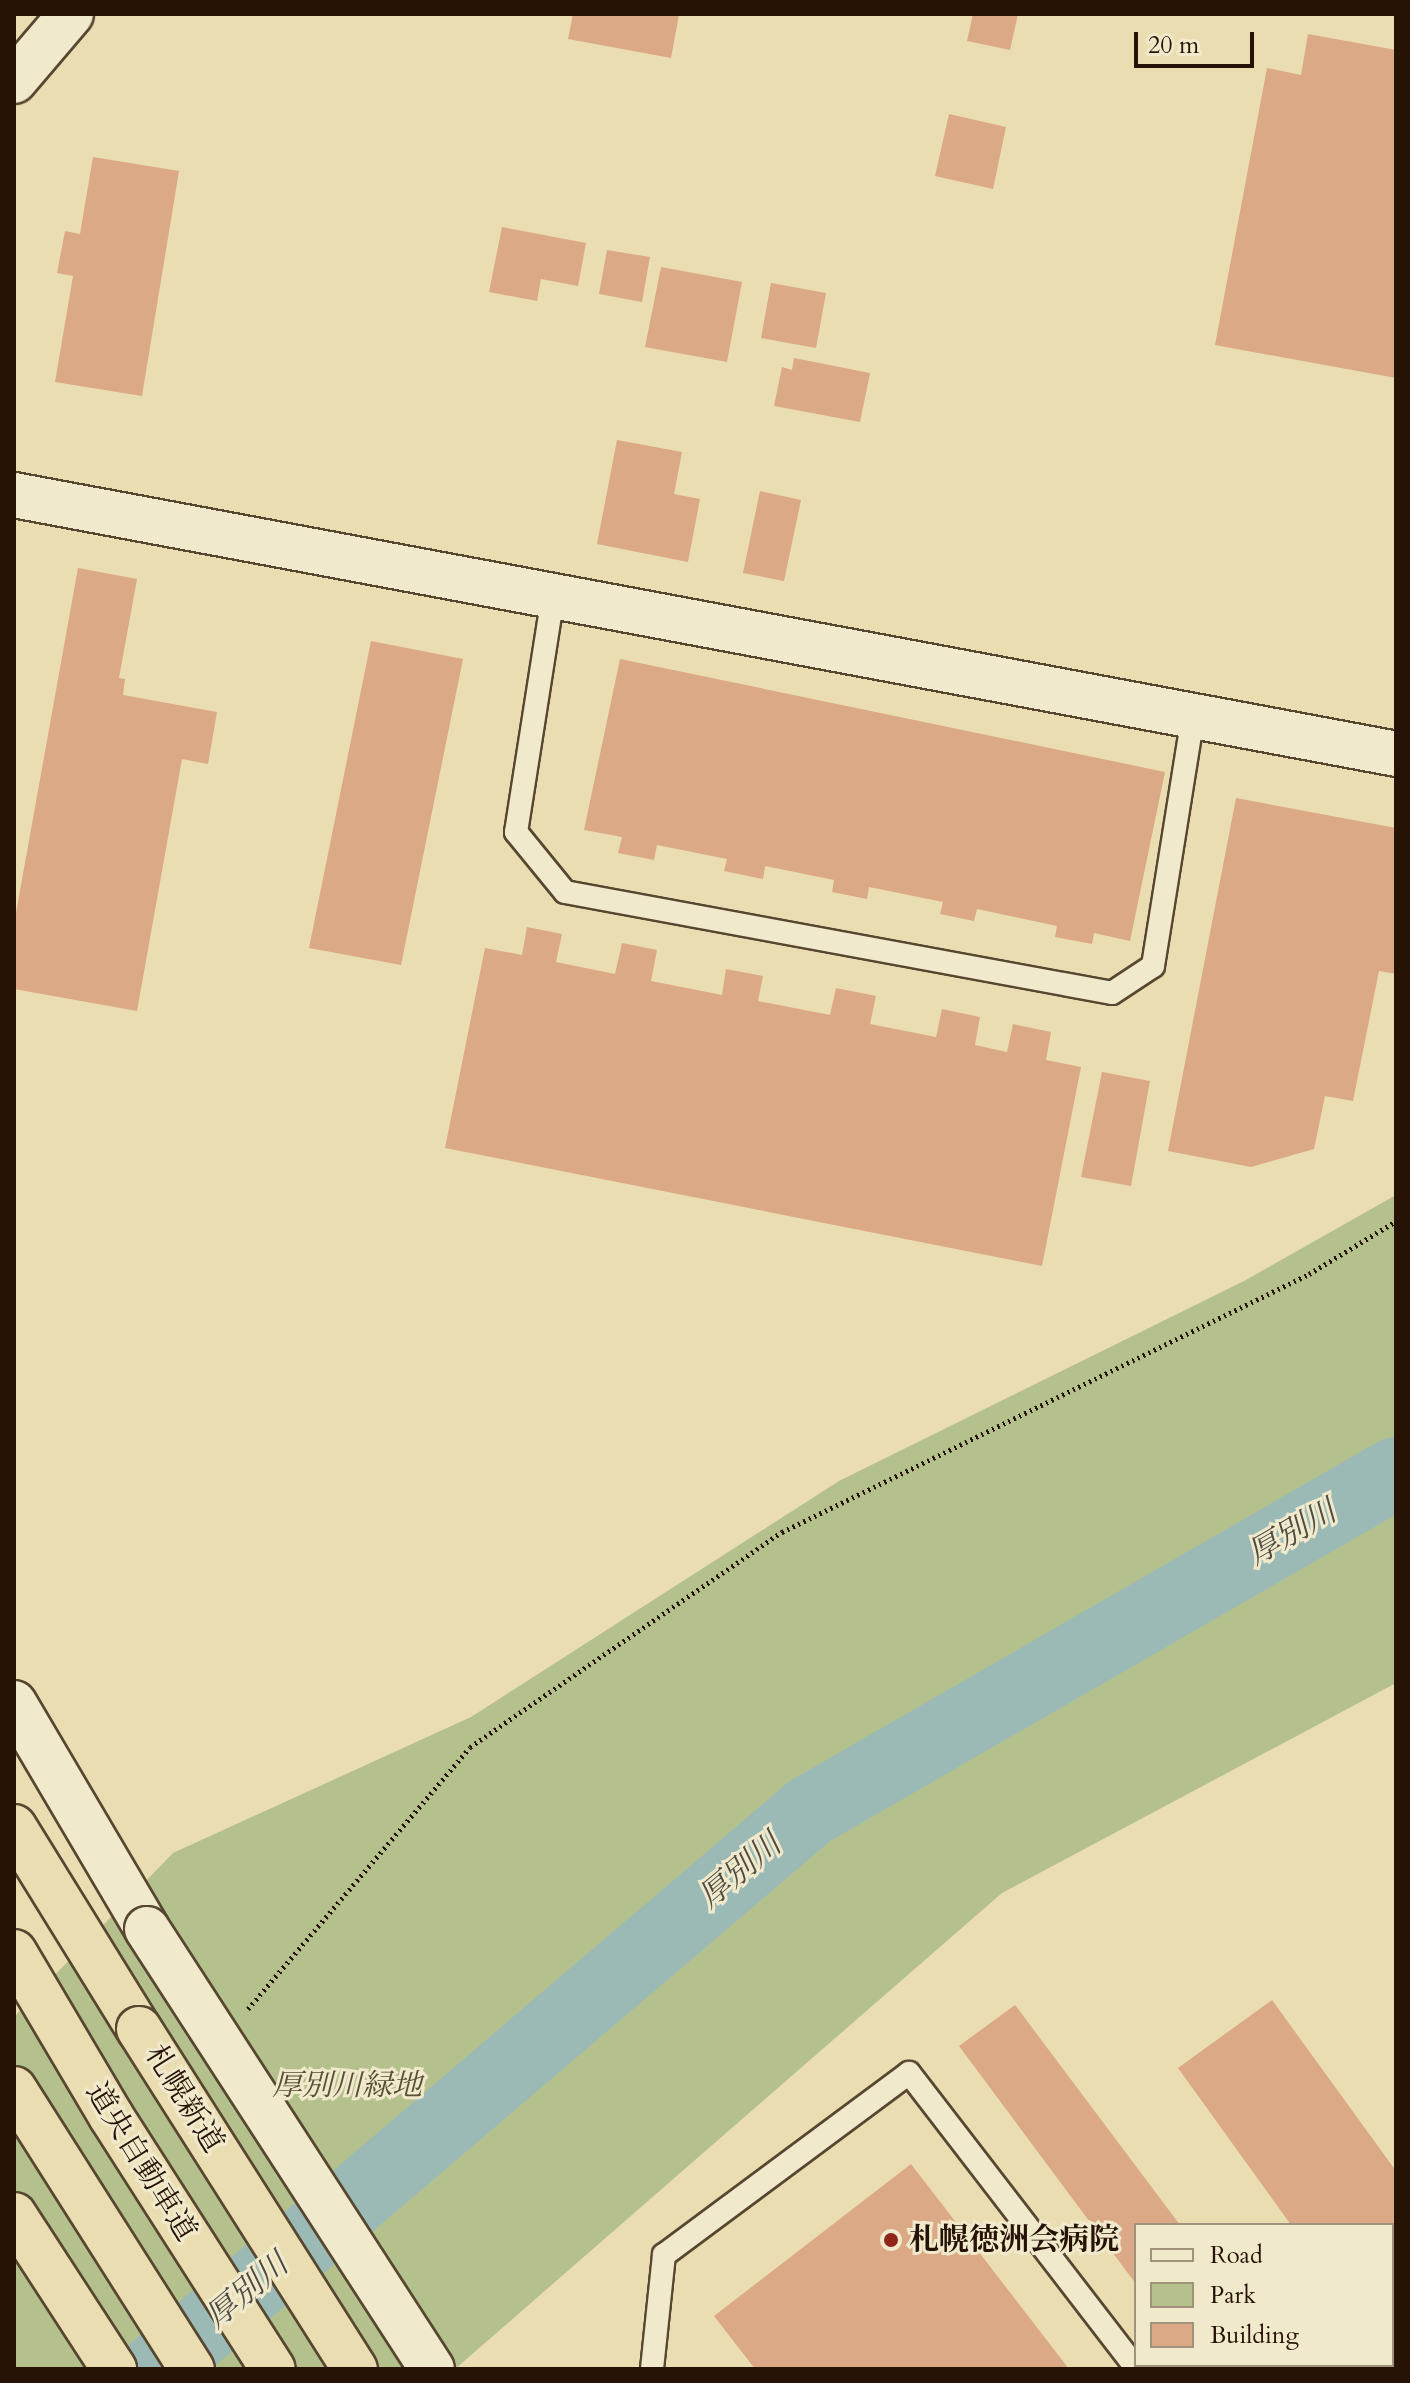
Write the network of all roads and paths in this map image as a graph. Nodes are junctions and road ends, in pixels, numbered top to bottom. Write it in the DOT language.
graph roads {
  1 [pos="71,14"];
  2 [pos="14,81"];
  3 [pos="14,495"];
  4 [pos="553,596"];
  5 [pos="1193,716"];
  6 [pos="1396,754"];
  7 [pos="1396,1221"];
  8 [pos="14,1703"];
  9 [pos="14,1827"];
  10 [pos="14,1952"];
  11 [pos="237,2022"];
  12 [pos="14,2089"];
  13 [pos="14,2215"];
  14 [pos="1134,2365"];
  15 [pos="114,2369"];
  16 [pos="192,2369"];
  17 [pos="273,2369"];
  18 [pos="355,2369"];
  19 [pos="432,2369"];
  20 [pos="652,2369"];
  1 -- 2 [label="street"];
  3 -- 4 [label="street"];
  4 -- 5 [label="street"];
  4 -- 5 [label="lane"];
  5 -- 6 [label="street"];
  7 -- 11 [label="path"];
  8 -- 19 [label="street, bridge"];
  9 -- 18 [label="highway, 札幌新道, bridge"];
  10 -- 17 [label="highway, 道央自動車道, bridge"];
  12 -- 16 [label="highway, bridge"];
  13 -- 15 [label="highway, bridge"];
  14 -- 20 [label="lane"];
}
